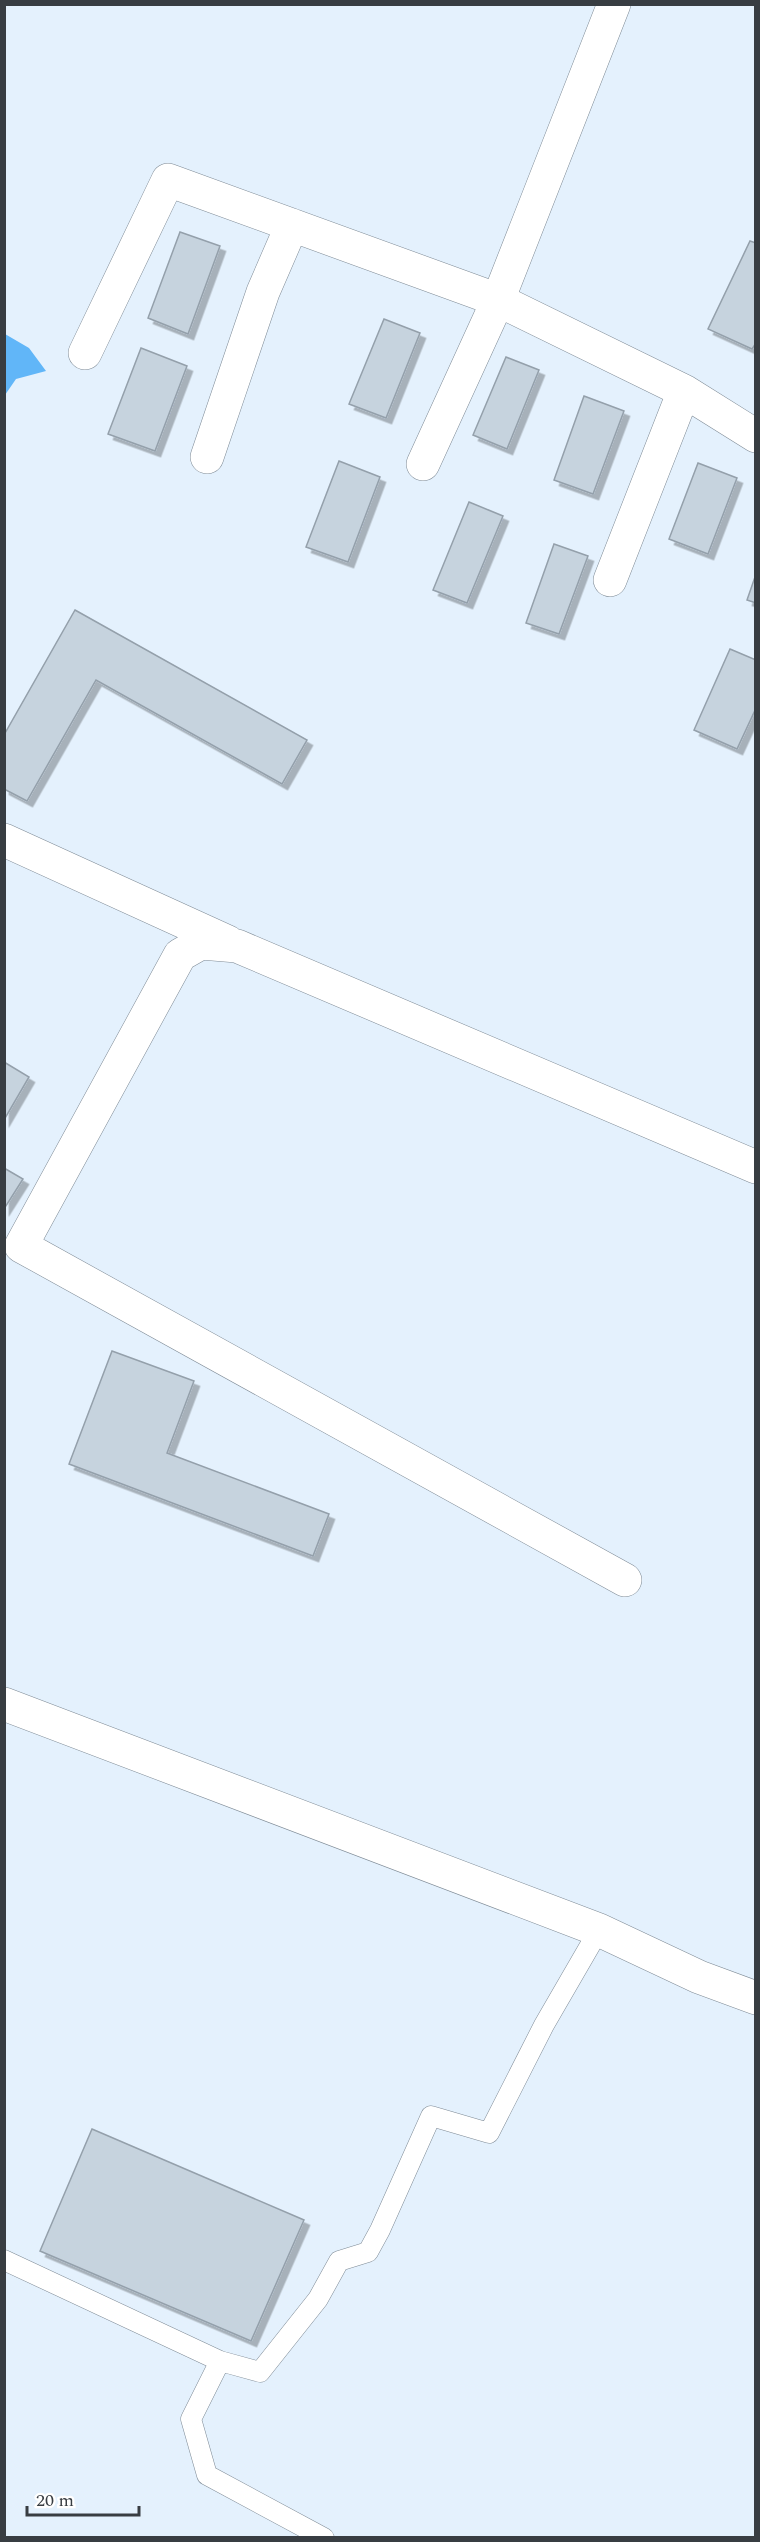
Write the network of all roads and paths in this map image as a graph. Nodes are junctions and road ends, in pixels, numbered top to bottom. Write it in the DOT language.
graph roads {
  1 [pos="614,4"];
  2 [pos="292,225"];
  3 [pos="498,300"];
  4 [pos="85,353"];
  5 [pos="684,391"];
  6 [pos="756,436"];
  7 [pos="207,457"];
  8 [pos="423,464"];
  9 [pos="610,580"];
  10 [pos="4,840"];
  11 [pos="237,946"];
  12 [pos="756,1167"];
  13 [pos="625,1580"];
  14 [pos="4,1704"];
  15 [pos="599,1930"];
  16 [pos="756,1998"];
  17 [pos="4,2260"];
  18 [pos="220,2361"];
  19 [pos="324,2538"];
  1 -- 3 [label="street"];
  2 -- 3 [label="street"];
  2 -- 4 [label="street"];
  2 -- 7 [label="street"];
  3 -- 5 [label="street"];
  3 -- 8 [label="street"];
  5 -- 6 [label="street"];
  5 -- 9 [label="street"];
  10 -- 11 [label="street"];
  11 -- 12 [label="street"];
  11 -- 13 [label="street"];
  14 -- 15 [label="street"];
  15 -- 16 [label="street"];
  15 -- 18 [label="lane"];
  17 -- 18 [label="lane"];
  18 -- 19 [label="lane"];
}
